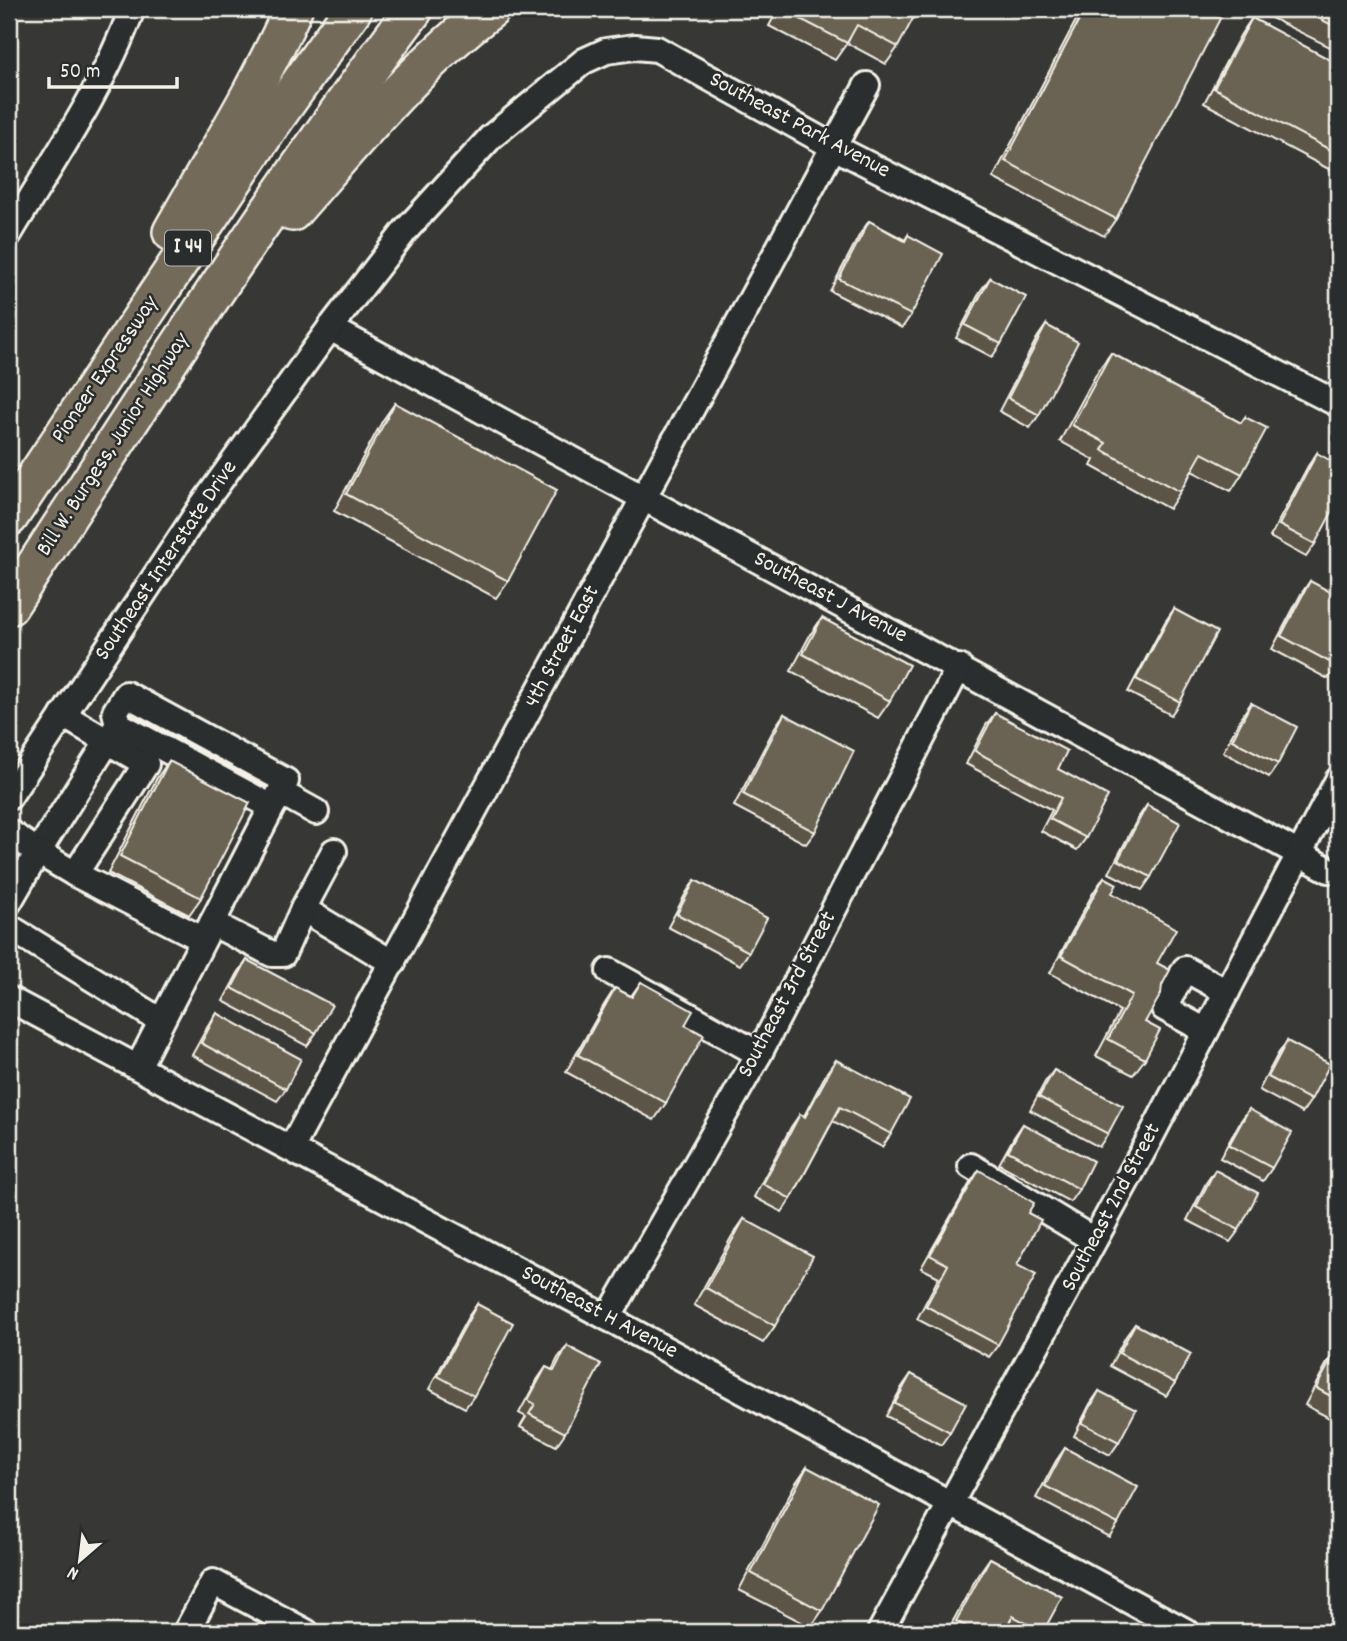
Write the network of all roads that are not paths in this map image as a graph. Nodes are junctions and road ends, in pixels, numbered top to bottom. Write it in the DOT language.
graph roads {
  1 [pos="132,9"];
  2 [pos="293,9"];
  3 [pos="353,9"];
  4 [pos="414,9"];
  5 [pos="491,9"];
  6 [pos="867,85"];
  7 [pos="834,147"];
  8 [pos="9,234"];
  9 [pos="196,320"];
  10 [pos="330,327"];
  11 [pos="1338,404"];
  12 [pos="644,499"];
  13 [pos="18,504"];
  14 [pos="9,606"];
  15 [pos="959,667"];
  16 [pos="63,715"];
  17 [pos="113,733"];
  18 [pos="1338,780"];
  19 [pos="9,797"];
  20 [pos="276,799"];
  21 [pos="316,812"];
  22 [pos="9,832"];
  23 [pos="334,850"];
  24 [pos="38,852"];
  25 [pos="1299,854"];
  26 [pos="1329,870"];
  27 [pos="75,874"];
  28 [pos="9,902"];
  29 [pos="303,909"];
  30 [pos="9,927"];
  31 [pos="207,931"];
  32 [pos="393,963"];
  33 [pos="609,971"];
  34 [pos="1227,992"];
  35 [pos="9,999"];
  36 [pos="161,1021"];
  37 [pos="1206,1031"];
  38 [pos="759,1054"];
  39 [pos="138,1067"];
  40 [pos="292,1147"];
  41 [pos="971,1166"];
  42 [pos="1094,1240"];
  43 [pos="608,1318"];
  44 [pos="951,1503"];
  45 [pos="186,1632"];
  46 [pos="306,1632"];
  47 [pos="880,1632"];
  48 [pos="1187,1632"];
  1 -- 8 [label="street"];
  2 -- 13 [label="highway"];
  3 -- 13 [label="highway, Pioneer Expressway / I 44"];
  4 -- 9 [label="highway, Pioneer Expressway / I 44"];
  5 -- 9 [label="highway"];
  6 -- 7 [label="street, 4th Street East"];
  7 -- 10 [label="street, Southeast Park Avenue"];
  7 -- 11 [label="street, Southeast Park Avenue"];
  7 -- 12 [label="street, 4th Street East"];
  9 -- 14 [label="highway, Bill W. Burgess, Junior Highway / I 44"];
  10 -- 12 [label="street, Southeast J Avenue"];
  10 -- 16 [label="street, Southeast Interstate Drive"];
  12 -- 15 [label="street, Southeast J Avenue"];
  12 -- 32 [label="street, 4th Street East"];
  15 -- 25 [label="street, Southeast J Avenue"];
  15 -- 38 [label="street, Southeast 3rd Street"];
  16 -- 17 [label="street"];
  16 -- 19 [label="street, Southeast Interstate Drive"];
  17 -- 20 [label="street"];
  17 -- 24 [label="street"];
  17 -- 27 [label="street"];
  18 -- 25 [label="street, Southeast 2nd Street"];
  20 -- 21 [label="street"];
  20 -- 31 [label="street"];
  22 -- 24 [label="street"];
  23 -- 29 [label="street"];
  24 -- 27 [label="street"];
  24 -- 28 [label="street"];
  25 -- 26 [label="street, Southeast J Avenue"];
  25 -- 34 [label="street, Southeast 2nd Street"];
  27 -- 31 [label="street"];
  29 -- 31 [label="street"];
  29 -- 32 [label="street"];
  30 -- 36 [label="street"];
  31 -- 36 [label="street"];
  32 -- 40 [label="street, 4th Street East"];
  33 -- 38 [label="street"];
  34 -- 37 [label="street, Southeast 2nd Street"];
  34 -- 37 [label="street"];
  35 -- 39 [label="street, Southeast H Avenue"];
  36 -- 39 [label="street"];
  37 -- 42 [label="street, Southeast 2nd Street"];
  38 -- 43 [label="street, Southeast 3rd Street"];
  39 -- 40 [label="street, Southeast H Avenue"];
  40 -- 43 [label="street, Southeast H Avenue"];
  41 -- 42 [label="street"];
  42 -- 44 [label="street, Southeast 2nd Street"];
  43 -- 44 [label="street, Southeast H Avenue"];
  44 -- 47 [label="street, Southeast 2nd Street"];
  44 -- 48 [label="street, Southeast H Avenue"];
  45 -- 46 [label="street"];
}
